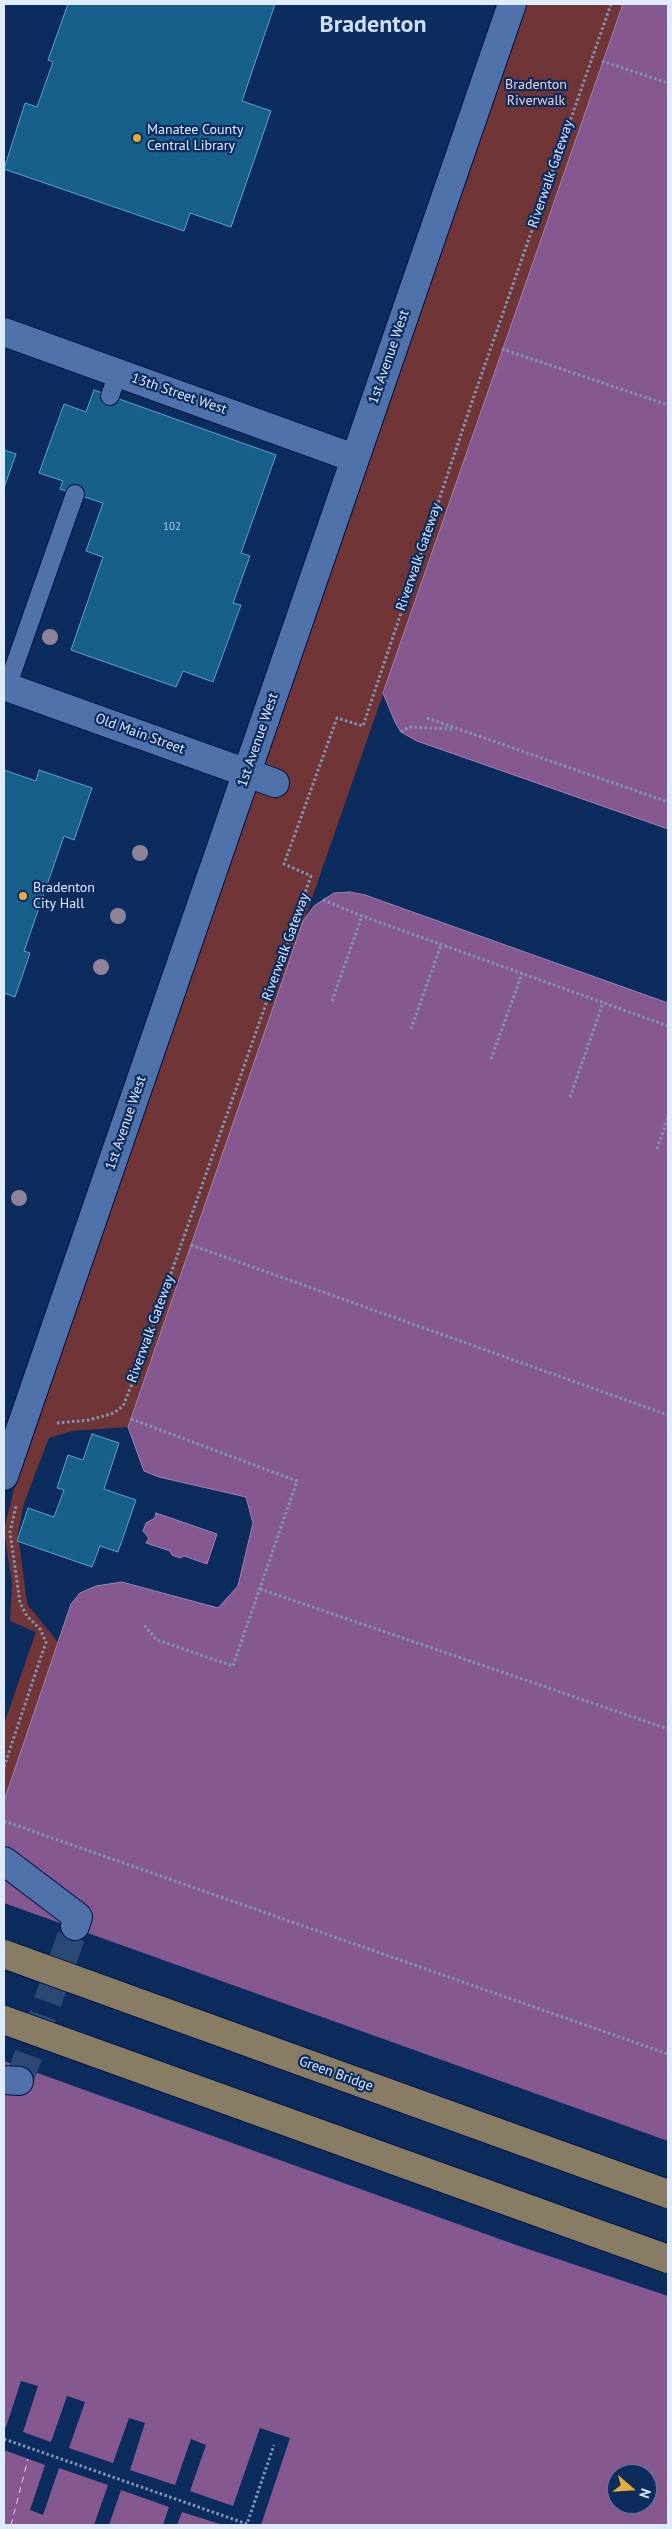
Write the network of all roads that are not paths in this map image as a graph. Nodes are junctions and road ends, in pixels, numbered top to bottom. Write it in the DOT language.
graph roads {
  1 [pos="512,4"];
  2 [pos="4,332"];
  3 [pos="354,458"];
  4 [pos="75,494"];
  5 [pos="6,686"];
  6 [pos="247,772"];
  7 [pos="276,783"];
  8 [pos="4,1476"];
  9 [pos="4,1861"];
  10 [pos="75,1926"];
  11 [pos="4,1954"];
  12 [pos="4,2020"];
  13 [pos="668,2194"];
  14 [pos="668,2259"];
  1 -- 3 [label="street, 1st Avenue West"];
  2 -- 3 [label="street, 13th Street West"];
  3 -- 6 [label="street, 1st Avenue West"];
  4 -- 5 [label="lane"];
  5 -- 6 [label="street, Old Main Street"];
  6 -- 7 [label="street, Old Main Street"];
  6 -- 8 [label="street, 1st Avenue West"];
  9 -- 10 [label="street"];
  11 -- 13 [label="main road, Green Bridge, bridge"];
  12 -- 14 [label="main road, bridge"];
}
